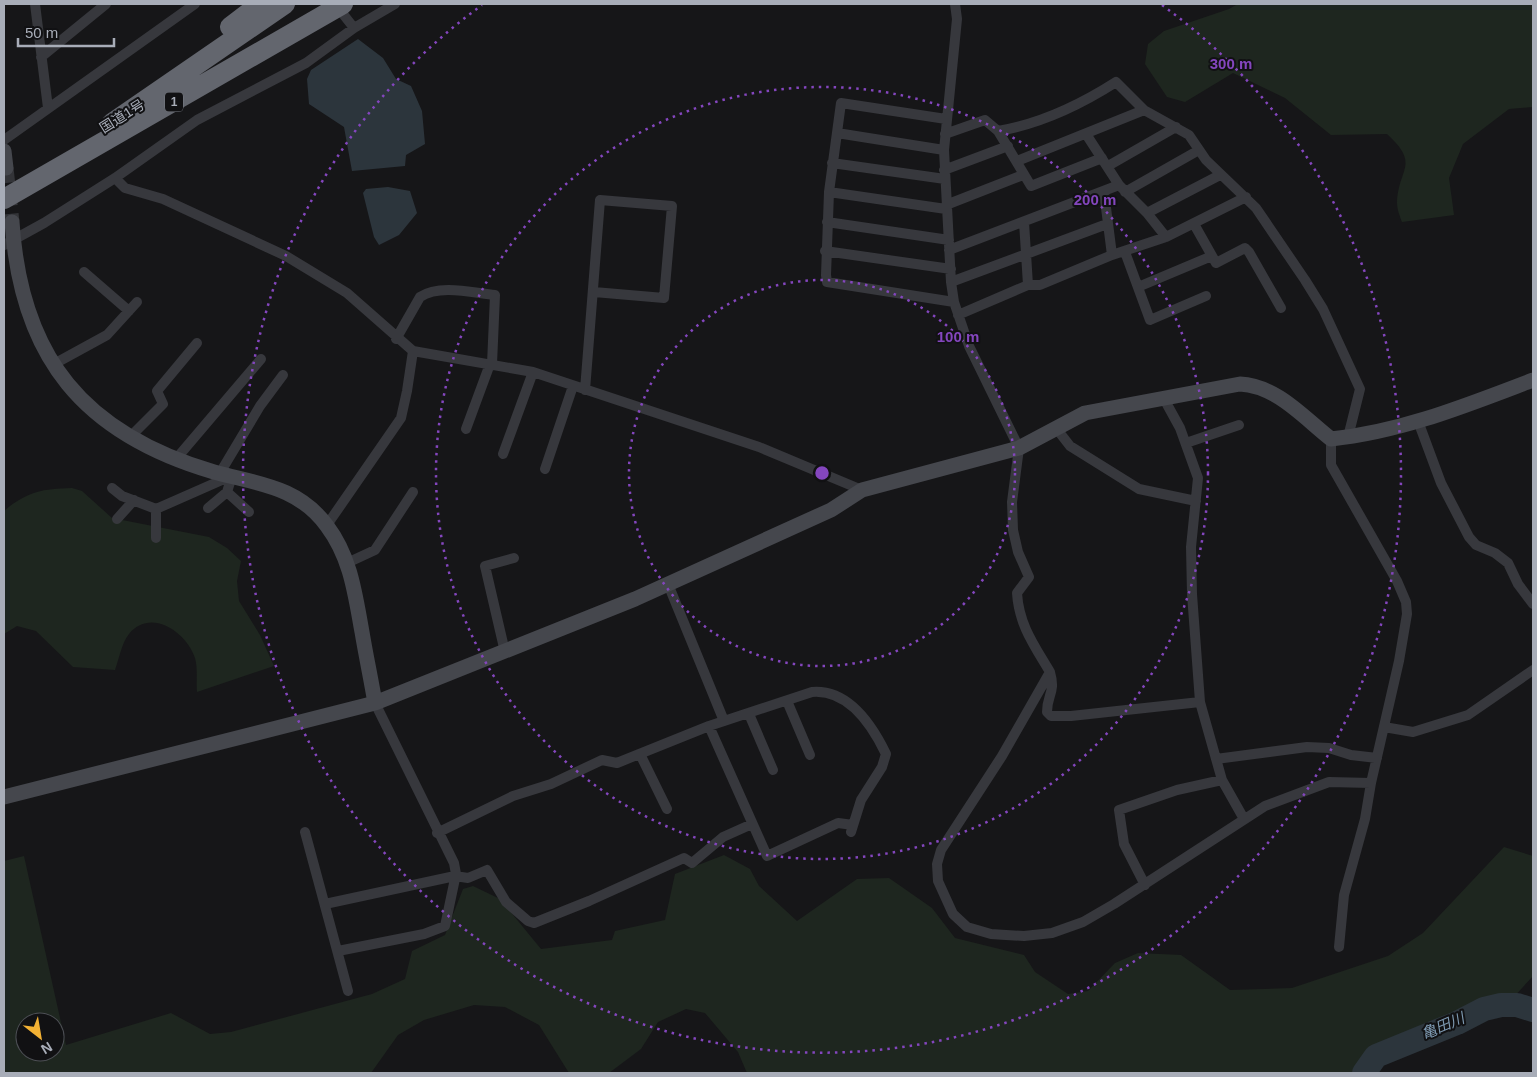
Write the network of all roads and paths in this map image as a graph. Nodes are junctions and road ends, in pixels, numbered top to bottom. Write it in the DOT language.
graph roads {
  1 [pos="34,4"];
  2 [pos="106,4"];
  3 [pos="195,4"];
  4 [pos="260,4"];
  5 [pos="285,4"];
  6 [pos="395,4"];
  7 [pos="955,4"];
  8 [pos="343,9"];
  9 [pos="354,28"];
  10 [pos="41,57"];
  11 [pos="48,108"];
  12 [pos="1144,110"];
  13 [pos="132,111"];
  14 [pos="946,119"];
  15 [pos="1176,127"];
  16 [pos="998,131"];
  17 [pos="837,133"];
  18 [pos="945,134"];
  19 [pos="1086,134"];
  20 [pos="4,140"];
  21 [pos="1008,146"];
  22 [pos="944,150"];
  23 [pos="1199,150"];
  24 [pos="4,151"];
  25 [pos="1017,161"];
  26 [pos="1105,162"];
  27 [pos="832,163"];
  28 [pos="944,175"];
  29 [pos="1023,175"];
  30 [pos="1220,175"];
  31 [pos="5,178"];
  32 [pos="115,178"];
  33 [pos="1122,188"];
  34 [pos="829,192"];
  35 [pos="1104,192"];
  36 [pos="1246,196"];
  37 [pos="4,199"];
  38 [pos="946,207"];
  39 [pos="1147,212"];
  40 [pos="12,222"];
  41 [pos="827,222"];
  42 [pos="1024,222"];
  43 [pos="1107,224"];
  44 [pos="1194,224"];
  45 [pos="1166,236"];
  46 [pos="9,242"];
  47 [pos="949,245"];
  48 [pos="825,251"];
  49 [pos="1125,252"];
  50 [pos="1026,253"];
  51 [pos="1112,255"];
  52 [pos="1212,256"];
  53 [pos="951,269"];
  54 [pos="84,272"];
  55 [pos="951,282"];
  56 [pos="1028,285"];
  57 [pos="1138,287"];
  58 [pos="594,292"];
  59 [pos="1206,296"];
  60 [pos="137,302"];
  61 [pos="954,302"];
  62 [pos="1281,308"];
  63 [pos="129,311"];
  64 [pos="958,314"];
  65 [pos="396,339"];
  66 [pos="197,343"];
  67 [pos="413,351"];
  68 [pos="261,359"];
  69 [pos="54,364"];
  70 [pos="491,364"];
  71 [pos="533,372"];
  72 [pos="283,375"];
  73 [pos="1533,380"];
  74 [pos="573,386"];
  75 [pos="585,390"];
  76 [pos="1164,398"];
  77 [pos="1418,421"];
  78 [pos="1239,425"];
  79 [pos="1056,428"];
  80 [pos="466,429"];
  81 [pos="130,437"];
  82 [pos="1348,437"];
  83 [pos="1331,439"];
  84 [pos="1186,443"];
  85 [pos="1019,448"];
  86 [pos="503,454"];
  87 [pos="176,459"];
  88 [pos="545,468"];
  89 [pos="226,474"];
  90 [pos="112,488"];
  91 [pos="862,490"];
  92 [pos="226,492"];
  93 [pos="412,492"];
  94 [pos="134,500"];
  95 [pos="1196,501"];
  96 [pos="208,508"];
  97 [pos="156,509"];
  98 [pos="249,512"];
  99 [pos="117,519"];
  100 [pos="327,525"];
  101 [pos="156,538"];
  102 [pos="514,558"];
  103 [pos="347,563"];
  104 [pos="668,584"];
  105 [pos="1533,604"];
  106 [pos="505,652"];
  107 [pos="1533,670"];
  108 [pos="1050,672"];
  109 [pos="787,701"];
  110 [pos="1200,702"];
  111 [pos="375,703"];
  112 [pos="748,714"];
  113 [pos="724,721"];
  114 [pos="709,726"];
  115 [pos="1384,727"];
  116 [pos="640,754"];
  117 [pos="810,755"];
  118 [pos="1377,758"];
  119 [pos="1216,759"];
  120 [pos="773,770"];
  121 [pos="1222,780"];
  122 [pos="1371,783"];
  123 [pos="4,797"];
  124 [pos="667,809"];
  125 [pos="1244,819"];
  126 [pos="752,824"];
  127 [pos="305,832"];
  128 [pos="437,833"];
  129 [pos="455,876"];
  130 [pos="1145,885"];
  131 [pos="325,904"];
  132 [pos="1339,947"];
  133 [pos="338,951"];
  134 [pos="348,991"];
  1 -- 10 [label="street"];
  2 -- 10 [label="street"];
  3 -- 11 [label="street"];
  4 -- 13 [label="highway, 1"];
  5 -- 13 [label="highway, 国道1号 / 1"];
  6 -- 9 [label="street"];
  7 -- 14 [label="street"];
  8 -- 9 [label="street"];
  8 -- 37 [label="highway, 1"];
  9 -- 32 [label="street"];
  10 -- 11 [label="street"];
  11 -- 20 [label="street"];
  12 -- 15 [label="street"];
  12 -- 16 [label="street"];
  12 -- 19 [label="street"];
  13 -- 31 [label="highway, 国道1号 / 1"];
  14 -- 17 [label="street"];
  14 -- 18 [label="street"];
  15 -- 23 [label="street"];
  15 -- 26 [label="street"];
  16 -- 18 [label="street"];
  16 -- 21 [label="street"];
  17 -- 22 [label="street"];
  17 -- 27 [label="street"];
  18 -- 22 [label="street"];
  19 -- 25 [label="street"];
  19 -- 26 [label="street"];
  21 -- 25 [label="street"];
  21 -- 28 [label="street"];
  22 -- 28 [label="street"];
  23 -- 30 [label="street"];
  23 -- 33 [label="street"];
  24 -- 31 [label="street"];
  25 -- 29 [label="street"];
  26 -- 29 [label="street"];
  26 -- 33 [label="street"];
  27 -- 28 [label="street"];
  27 -- 34 [label="street"];
  28 -- 38 [label="street"];
  29 -- 38 [label="street"];
  30 -- 36 [label="street"];
  30 -- 39 [label="street"];
  32 -- 46 [label="street"];
  32 -- 65 [label="street"];
  33 -- 35 [label="street"];
  33 -- 39 [label="street"];
  34 -- 38 [label="street"];
  34 -- 41 [label="street"];
  35 -- 42 [label="street"];
  35 -- 43 [label="street"];
  36 -- 44 [label="street"];
  36 -- 82 [label="street"];
  38 -- 47 [label="street"];
  39 -- 45 [label="street"];
  40 -- 46 [label="street"];
  41 -- 47 [label="street"];
  41 -- 48 [label="street"];
  42 -- 47 [label="street"];
  42 -- 50 [label="street"];
  43 -- 50 [label="street"];
  43 -- 51 [label="street"];
  44 -- 45 [label="street"];
  44 -- 52 [label="street"];
  45 -- 49 [label="street"];
  46 -- 69 [label="street"];
  47 -- 53 [label="street"];
  48 -- 53 [label="street"];
  48 -- 61 [label="street"];
  49 -- 51 [label="street"];
  49 -- 57 [label="street"];
  50 -- 55 [label="street"];
  50 -- 56 [label="street"];
  51 -- 56 [label="street"];
  52 -- 57 [label="street"];
  52 -- 62 [label="street"];
  53 -- 55 [label="street"];
  54 -- 63 [label="street"];
  55 -- 61 [label="street"];
  56 -- 64 [label="street"];
  57 -- 59 [label="street"];
  58 -- 58 [label="street"];
  58 -- 75 [label="street"];
  60 -- 63 [label="street"];
  61 -- 64 [label="street"];
  63 -- 69 [label="street"];
  64 -- 85 [label="street"];
  65 -- 67 [label="street"];
  65 -- 70 [label="street"];
  66 -- 81 [label="street"];
  67 -- 70 [label="street"];
  67 -- 100 [label="street"];
  68 -- 87 [label="street"];
  69 -- 81 [label="street"];
  70 -- 71 [label="street"];
  70 -- 80 [label="street"];
  71 -- 74 [label="street"];
  71 -- 86 [label="street"];
  72 -- 89 [label="street"];
  73 -- 77 [label="street"];
  74 -- 75 [label="street"];
  74 -- 88 [label="street"];
  75 -- 91 [label="street"];
  76 -- 79 [label="street"];
  76 -- 83 [label="street"];
  76 -- 84 [label="street"];
  77 -- 82 [label="street"];
  77 -- 105 [label="street"];
  78 -- 84 [label="street"];
  79 -- 85 [label="street"];
  79 -- 95 [label="street"];
  81 -- 87 [label="street"];
  82 -- 83 [label="street"];
  83 -- 115 [label="street"];
  84 -- 95 [label="street"];
  85 -- 91 [label="street"];
  85 -- 108 [label="street"];
  87 -- 89 [label="street"];
  89 -- 92 [label="street"];
  89 -- 97 [label="street"];
  89 -- 100 [label="street"];
  90 -- 94 [label="street"];
  91 -- 104 [label="street"];
  92 -- 96 [label="street"];
  92 -- 98 [label="street"];
  93 -- 103 [label="street"];
  94 -- 97 [label="street"];
  94 -- 99 [label="street"];
  95 -- 110 [label="street"];
  97 -- 101 [label="street"];
  100 -- 103 [label="street"];
  102 -- 106 [label="street"];
  103 -- 111 [label="street"];
  104 -- 106 [label="street"];
  104 -- 113 [label="street"];
  106 -- 111 [label="street"];
  107 -- 115 [label="street"];
  108 -- 110 [label="street"];
  108 -- 130 [label="street"];
  109 -- 112 [label="street"];
  109 -- 117 [label="street"];
  109 -- 126 [label="street"];
  110 -- 119 [label="street"];
  111 -- 123 [label="street"];
  111 -- 128 [label="street"];
  112 -- 113 [label="street"];
  112 -- 120 [label="street"];
  113 -- 114 [label="street"];
  114 -- 116 [label="street"];
  114 -- 126 [label="street"];
  115 -- 118 [label="street"];
  116 -- 124 [label="street"];
  116 -- 128 [label="street"];
  118 -- 119 [label="street"];
  118 -- 122 [label="street"];
  119 -- 121 [label="street"];
  121 -- 125 [label="street"];
  121 -- 130 [label="street"];
  122 -- 125 [label="street"];
  122 -- 132 [label="street"];
  125 -- 130 [label="street"];
  126 -- 129 [label="street"];
  127 -- 131 [label="street"];
  128 -- 129 [label="street"];
  129 -- 131 [label="street"];
  129 -- 133 [label="street"];
  131 -- 133 [label="street"];
  133 -- 134 [label="street"];
}
